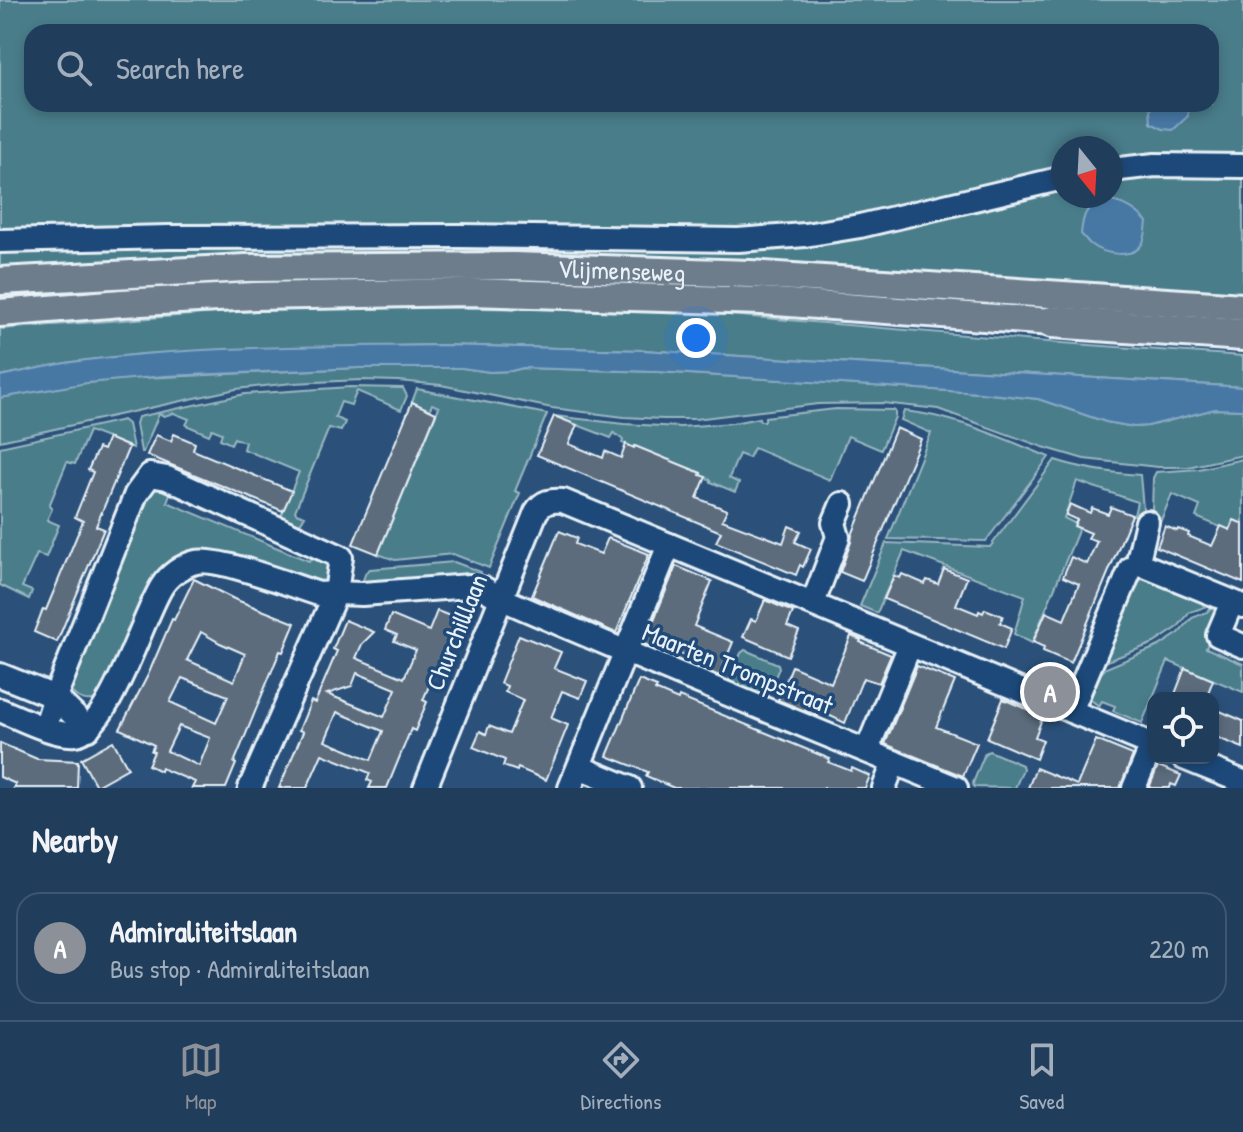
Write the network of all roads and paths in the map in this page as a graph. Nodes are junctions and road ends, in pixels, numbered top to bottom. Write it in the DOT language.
graph roads {
  1 [pos="1243,166"];
  2 [pos="1123,169"];
  3 [pos="1051,181"];
  4 [pos="0,241"];
  5 [pos="0,281"];
  6 [pos="1243,307"];
  7 [pos="0,313"];
  8 [pos="1052,322"];
  9 [pos="1243,335"];
  10 [pos="842,504"];
  11 [pos="1147,522"];
  12 [pos="669,545"];
  13 [pos="1137,565"];
  14 [pos="336,593"];
  15 [pos="500,598"];
  16 [pos="813,603"];
  17 [pos="1238,604"];
  18 [pos="910,645"];
  19 [pos="1243,646"];
  20 [pos="626,653"];
  21 [pos="0,675"];
  22 [pos="55,697"];
  23 [pos="0,710"];
  24 [pos="1071,711"];
  25 [pos="45,728"];
  26 [pos="88,729"];
  27 [pos="1147,743"];
  28 [pos="867,750"];
  29 [pos="1147,759"];
  30 [pos="894,762"];
  31 [pos="1199,764"];
  32 [pos="579,767"];
  33 [pos="1243,782"];
  34 [pos="250,788"];
  35 [pos="425,788"];
  36 [pos="570,788"];
  37 [pos="630,788"];
  38 [pos="884,788"];
  39 [pos="956,788"];
  40 [pos="1134,788"];
  1 -- 2 [label="street"];
  3 -- 4 [label="street, Vlijmenseweg"];
  5 -- 6 [label="main road, Vlijmenseweg"];
  7 -- 8 [label="main road, Vlijmenseweg"];
  8 -- 9 [label="highway"];
  10 -- 16 [label="street"];
  11 -- 13 [label="street"];
  12 -- 15 [label="street, Churchilllaan"];
  12 -- 16 [label="street"];
  12 -- 20 [label="street"];
  13 -- 17 [label="street"];
  13 -- 24 [label="street"];
  14 -- 15 [label="street, Maarten Trompstraat"];
  14 -- 22 [label="street"];
  14 -- 26 [label="street, Maarten Trompstraat"];
  14 -- 34 [label="street"];
  15 -- 20 [label="street, Maarten Trompstraat"];
  15 -- 35 [label="street, Churchilllaan"];
  16 -- 18 [label="street"];
  17 -- 19 [label="street"];
  18 -- 24 [label="street"];
  18 -- 28 [label="street"];
  20 -- 28 [label="street, Maarten Trompstraat"];
  20 -- 32 [label="street"];
  21 -- 22 [label="street"];
  22 -- 25 [label="street"];
  22 -- 26 [label="street"];
  23 -- 25 [label="street"];
  24 -- 27 [label="street"];
  25 -- 26 [label="street"];
  28 -- 30 [label="street, Maarten Trompstraat"];
  29 -- 40 [label="street"];
  30 -- 38 [label="street"];
  30 -- 39 [label="street, Maarten Trompstraat"];
  31 -- 33 [label="street"];
  32 -- 36 [label="street"];
  32 -- 37 [label="street"];
}
